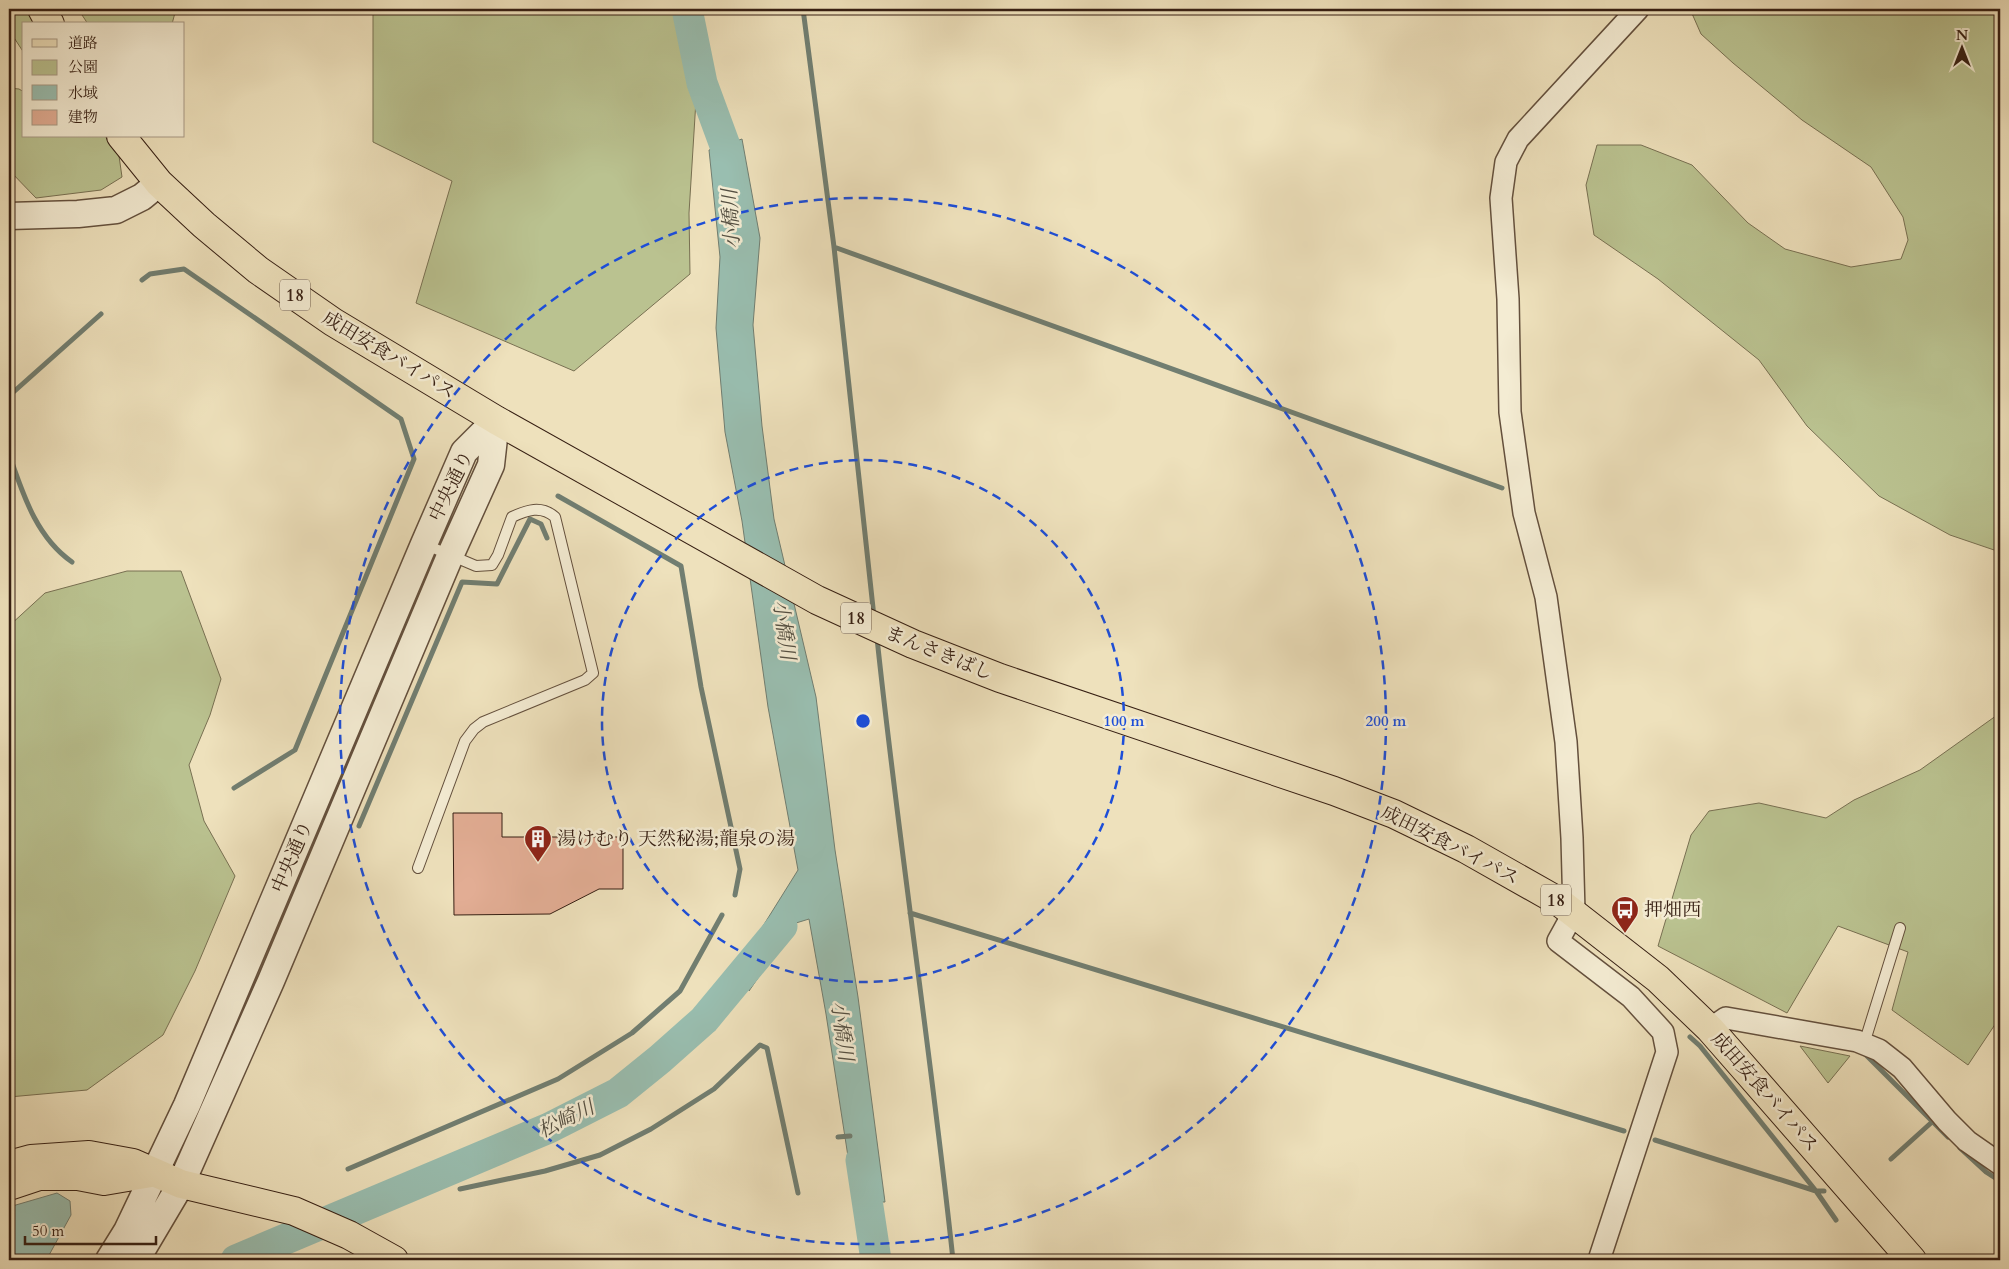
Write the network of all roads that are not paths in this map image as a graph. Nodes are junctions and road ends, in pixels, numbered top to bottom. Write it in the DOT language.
graph roads {
  1 [pos="42,9"];
  2 [pos="1638,9"];
  3 [pos="49,22"];
  4 [pos="124,138"];
  5 [pos="159,183"];
  6 [pos="9,216"];
  7 [pos="496,420"];
  8 [pos="638,501"];
  9 [pos="424,544"];
  10 [pos="450,556"];
  11 [pos="1088,707"];
  12 [pos="418,868"];
  13 [pos="1574,912"];
  14 [pos="1900,928"];
  15 [pos="1710,1029"];
  16 [pos="1864,1044"];
  17 [pos="2000,1164"];
  18 [pos="9,1165"];
  19 [pos="155,1172"];
  20 [pos="180,1184"];
  21 [pos="9,1186"];
  22 [pos="136,1245"];
  23 [pos="109,1260"];
  24 [pos="394,1260"];
  25 [pos="1599,1260"];
  26 [pos="1912,1260"];
  1 -- 3 [label="main road"];
  2 -- 13 [label="street"];
  4 -- 5 [label="main road, 成田安食バイパス / 18"];
  5 -- 6 [label="street"];
  5 -- 7 [label="main road, 成田安食バイパス / 18"];
  7 -- 8 [label="main road, 成田安食バイパス / 18"];
  7 -- 9 [label="street, 中央通り"];
  7 -- 10 [label="street, 中央通り"];
  8 -- 11 [label="main road, まんさきばし / 18"];
  9 -- 10 [label="lane"];
  9 -- 19 [label="street, 中央通り"];
  10 -- 12 [label="lane"];
  10 -- 20 [label="street, 中央通り"];
  11 -- 13 [label="main road, 成田安食バイパス / 18"];
  13 -- 15 [label="main road, 成田安食バイパス / 18"];
  13 -- 25 [label="street"];
  14 -- 16 [label="lane"];
  15 -- 16 [label="street"];
  15 -- 26 [label="main road, 成田安食バイパス / 18"];
  16 -- 17 [label="street"];
  18 -- 19 [label="main road"];
  19 -- 20 [label="main road"];
  19 -- 21 [label="main road"];
  19 -- 22 [label="street, 中央通り"];
  20 -- 22 [label="street, 中央通り"];
  20 -- 24 [label="main road"];
  22 -- 23 [label="street, 中央通り"];
}
